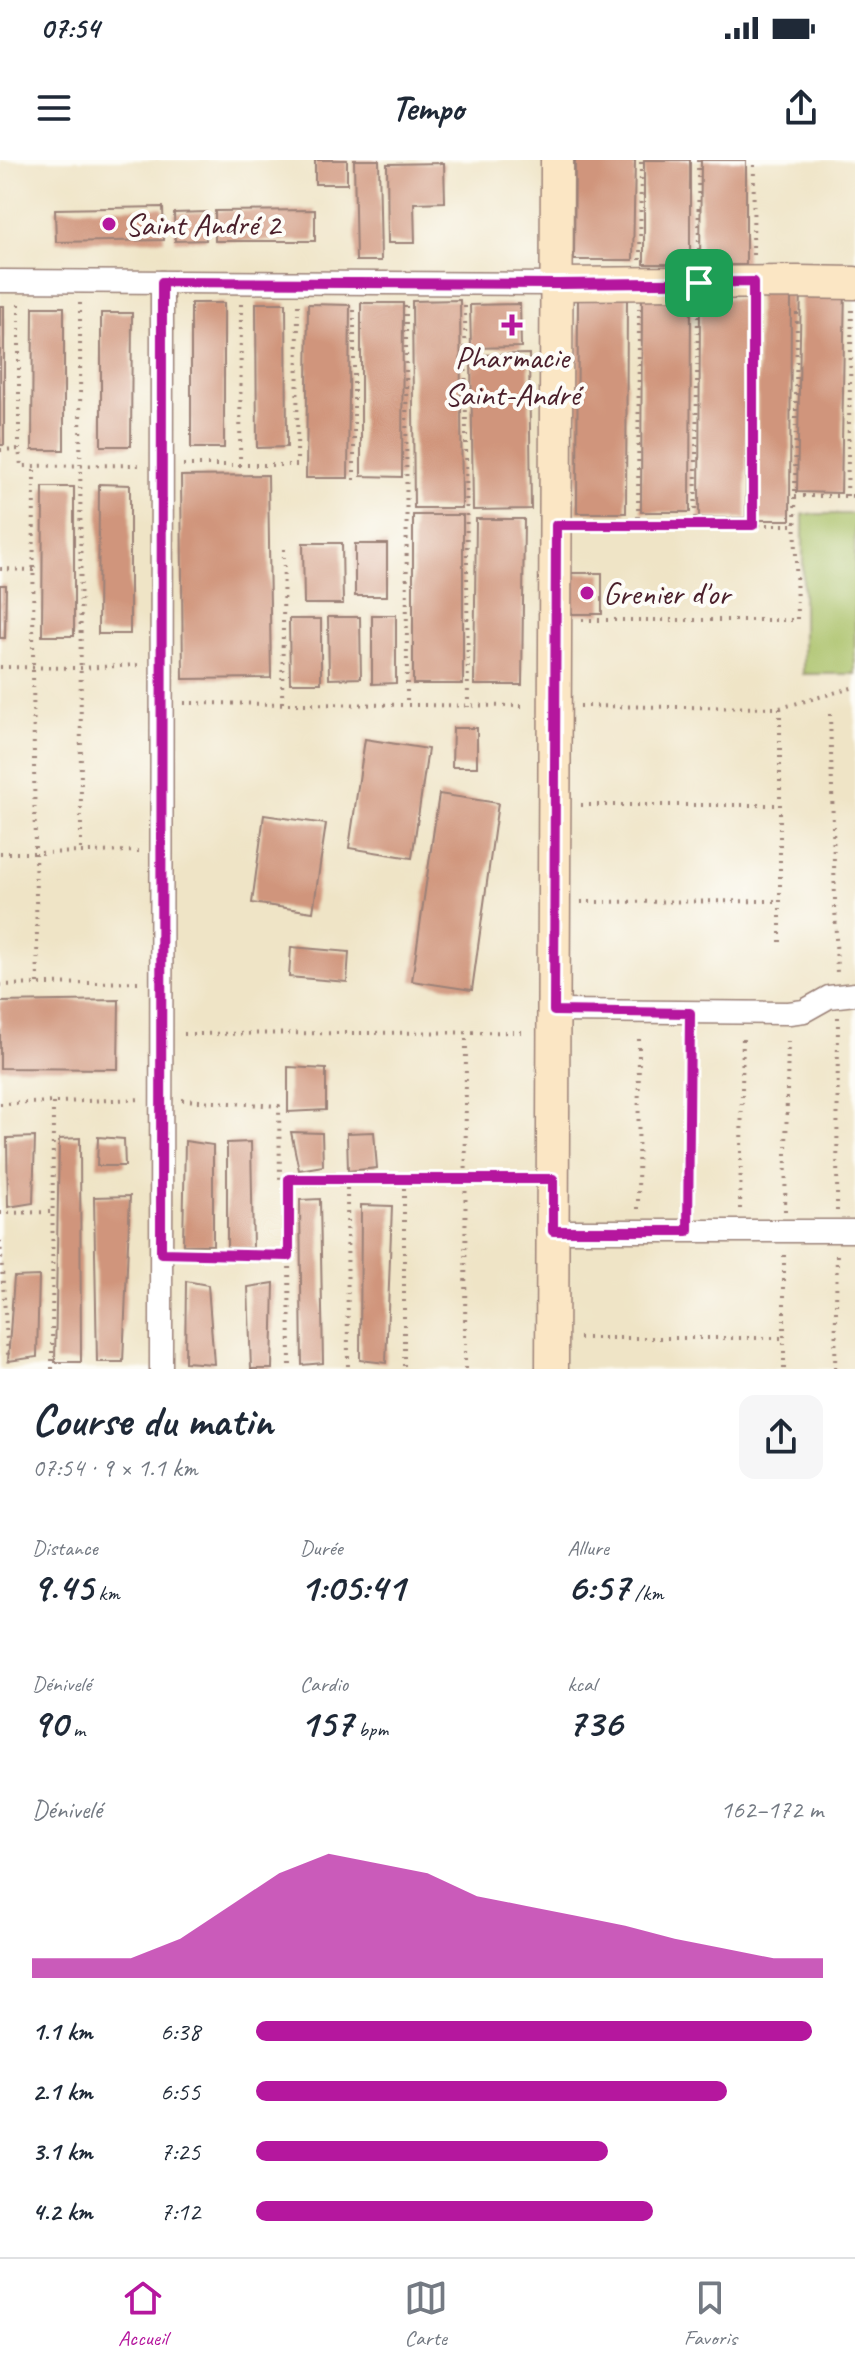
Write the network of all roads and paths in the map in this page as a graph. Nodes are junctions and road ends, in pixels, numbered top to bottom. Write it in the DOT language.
graph roads {
  1 [pos="557,160"];
  2 [pos="641,160"];
  3 [pos="698,160"];
  4 [pos="754,160"];
  5 [pos="10,281"];
  6 [pos="80,282"];
  7 [pos="162,282"];
  8 [pos="241,282"];
  9 [pos="753,282"];
  10 [pos="798,282"];
  11 [pos="298,283"];
  12 [pos="354,283"];
  13 [pos="406,283"];
  14 [pos="465,283"];
  15 [pos="699,283"];
  16 [pos="854,283"];
  17 [pos="557,284"];
  18 [pos="640,284"];
  19 [pos="19,449"];
  20 [pos="34,465"];
  21 [pos="297,465"];
  22 [pos="240,466"];
  23 [pos="354,480"];
  24 [pos="795,496"];
  25 [pos="847,496"];
  26 [pos="855,496"];
  27 [pos="556,525"];
  28 [pos="753,525"];
  29 [pos="796,525"];
  30 [pos="638,526"];
  31 [pos="695,526"];
  32 [pos="284,548"];
  33 [pos="0,569"];
  34 [pos="34,570"];
  35 [pos="555,620"];
  36 [pos="162,664"];
  37 [pos="0,667"];
  38 [pos="33,668"];
  39 [pos="80,668"];
  40 [pos="855,687"];
  41 [pos="162,703"];
  42 [pos="282,703"];
  43 [pos="407,706"];
  44 [pos="555,706"];
  45 [pos="468,707"];
  46 [pos="780,708"];
  47 [pos="830,714"];
  48 [pos="555,805"];
  49 [pos="780,805"];
  50 [pos="162,850"];
  51 [pos="0,853"];
  52 [pos="35,853"];
  53 [pos="81,853"];
  54 [pos="780,901"];
  55 [pos="554,902"];
  56 [pos="780,947"];
  57 [pos="161,982"];
  58 [pos="38,983"];
  59 [pos="0,985"];
  60 [pos="846,995"];
  61 [pos="640,1013"];
  62 [pos="690,1013"];
  63 [pos="744,1013"];
  64 [pos="789,1013"];
  65 [pos="554,1021"];
  66 [pos="466,1033"];
  67 [pos="161,1034"];
  68 [pos="161,1099"];
  69 [pos="53,1102"];
  70 [pos="0,1104"];
  71 [pos="289,1179"];
  72 [pos="553,1179"];
  73 [pos="347,1180"];
  74 [pos="404,1180"];
  75 [pos="466,1180"];
  76 [pos="52,1212"];
  77 [pos="0,1213"];
  78 [pos="553,1231"];
  79 [pos="637,1231"];
  80 [pos="688,1231"];
  81 [pos="740,1231"];
  82 [pos="784,1231"];
  83 [pos="846,1231"];
  84 [pos="0,1241"];
  85 [pos="161,1253"];
  86 [pos="289,1256"];
  87 [pos="784,1338"];
  88 [pos="552,1353"];
  89 [pos="9,1369"];
  90 [pos="52,1369"];
  91 [pos="161,1369"];
  92 [pos="290,1369"];
  93 [pos="348,1369"];
  94 [pos="404,1369"];
  95 [pos="465,1369"];
  96 [pos="784,1369"];
  97 [pos="835,1369"];
  1 -- 17 [label="street"];
  2 -- 18 [label="path"];
  3 -- 15 [label="path"];
  4 -- 9 [label="path"];
  5 -- 6 [label="street"];
  5 -- 19 [label="path"];
  6 -- 7 [label="street"];
  6 -- 39 [label="path"];
  7 -- 8 [label="street"];
  7 -- 36 [label="street"];
  8 -- 11 [label="street"];
  8 -- 22 [label="path"];
  9 -- 10 [label="street"];
  9 -- 15 [label="street"];
  9 -- 28 [label="path"];
  10 -- 16 [label="street"];
  10 -- 24 [label="path"];
  11 -- 12 [label="street"];
  11 -- 21 [label="path"];
  12 -- 13 [label="street"];
  12 -- 23 [label="path"];
  13 -- 14 [label="street"];
  13 -- 43 [label="path"];
  14 -- 17 [label="street"];
  14 -- 45 [label="path"];
  15 -- 18 [label="street"];
  15 -- 31 [label="path"];
  16 -- 25 [label="path"];
  17 -- 18 [label="street"];
  17 -- 27 [label="street"];
  18 -- 30 [label="path"];
  20 -- 34 [label="path"];
  24 -- 25 [label="path"];
  24 -- 29 [label="path"];
  25 -- 26 [label="path"];
  27 -- 30 [label="path"];
  27 -- 35 [label="street"];
  28 -- 29 [label="path"];
  28 -- 31 [label="path"];
  29 -- 35 [label="path"];
  30 -- 31 [label="path"];
  32 -- 42 [label="path"];
  33 -- 34 [label="path"];
  34 -- 38 [label="path"];
  35 -- 44 [label="street"];
  36 -- 39 [label="path"];
  36 -- 41 [label="street"];
  37 -- 38 [label="path"];
  38 -- 39 [label="path"];
  38 -- 52 [label="path"];
  39 -- 53 [label="path"];
  40 -- 46 [label="path"];
  41 -- 42 [label="path"];
  41 -- 50 [label="street"];
  42 -- 43 [label="path"];
  43 -- 45 [label="path"];
  44 -- 45 [label="path"];
  44 -- 46 [label="path"];
  44 -- 48 [label="street"];
  46 -- 49 [label="path"];
  47 -- 60 [label="path"];
  48 -- 49 [label="path"];
  48 -- 55 [label="street"];
  49 -- 54 [label="path"];
  50 -- 53 [label="path"];
  50 -- 57 [label="street"];
  51 -- 52 [label="path"];
  52 -- 53 [label="path"];
  52 -- 58 [label="path"];
  54 -- 55 [label="path"];
  54 -- 56 [label="path"];
  55 -- 65 [label="street"];
  57 -- 58 [label="path"];
  57 -- 67 [label="street"];
  58 -- 59 [label="path"];
  60 -- 64 [label="street"];
  60 -- 83 [label="path"];
  61 -- 62 [label="street"];
  61 -- 65 [label="street"];
  61 -- 79 [label="path"];
  62 -- 63 [label="street"];
  62 -- 80 [label="path"];
  63 -- 64 [label="street"];
  63 -- 81 [label="path"];
  64 -- 82 [label="path"];
  65 -- 66 [label="path"];
  65 -- 72 [label="street"];
  66 -- 67 [label="path"];
  66 -- 75 [label="path"];
  67 -- 68 [label="street"];
  68 -- 69 [label="path"];
  68 -- 71 [label="path"];
  68 -- 85 [label="street"];
  69 -- 70 [label="path"];
  69 -- 76 [label="path"];
  71 -- 73 [label="path"];
  71 -- 86 [label="path"];
  72 -- 75 [label="path"];
  72 -- 78 [label="street"];
  73 -- 74 [label="path"];
  73 -- 93 [label="path"];
  74 -- 75 [label="path"];
  74 -- 94 [label="path"];
  75 -- 95 [label="path"];
  76 -- 77 [label="path"];
  76 -- 90 [label="path"];
  78 -- 79 [label="street"];
  78 -- 88 [label="street"];
  79 -- 80 [label="street"];
  80 -- 81 [label="street"];
  81 -- 82 [label="street"];
  82 -- 83 [label="street"];
  82 -- 87 [label="path"];
  83 -- 97 [label="path"];
  84 -- 89 [label="path"];
  85 -- 86 [label="path"];
  85 -- 91 [label="street"];
  86 -- 92 [label="path"];
  87 -- 88 [label="path"];
  87 -- 96 [label="path"];
}
